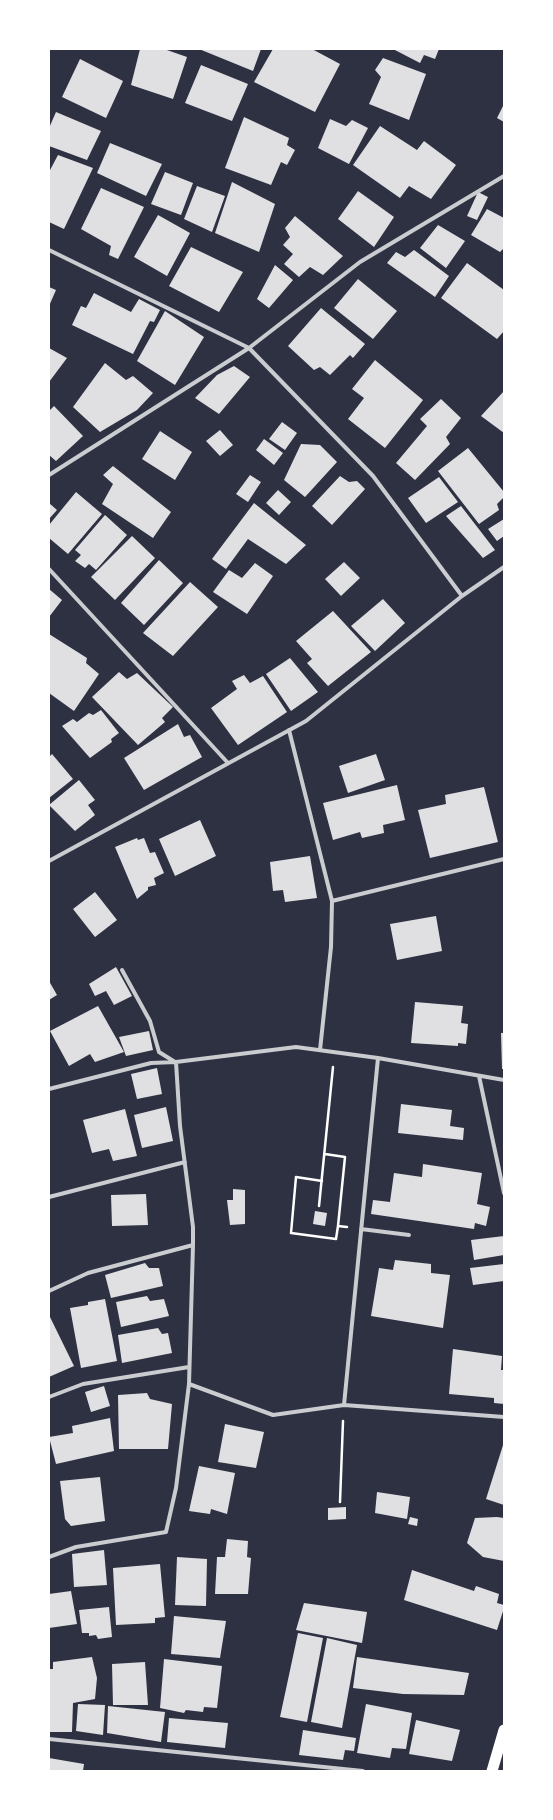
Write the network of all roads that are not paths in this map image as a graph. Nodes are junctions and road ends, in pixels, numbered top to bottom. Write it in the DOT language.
graph roads {
  1 [pos="504,176"];
  2 [pos="49,250"];
  3 [pos="249,348"];
  4 [pos="49,475"];
  5 [pos="504,566"];
  6 [pos="49,569"];
  7 [pos="462,596"];
  8 [pos="289,730"];
  9 [pos="228,763"];
  10 [pos="504,859"];
  11 [pos="49,861"];
  12 [pos="332,901"];
  13 [pos="122,970"];
  14 [pos="320,1050"];
  15 [pos="378,1058"];
  16 [pos="176,1062"];
  17 [pos="479,1076"];
  18 [pos="504,1080"];
  19 [pos="49,1089"];
  20 [pos="185,1162"];
  21 [pos="504,1193"];
  22 [pos="49,1197"];
  23 [pos="361,1229"];
  24 [pos="409,1235"];
  25 [pos="193,1245"];
  26 [pos="49,1291"];
  27 [pos="189,1367"];
  28 [pos="189,1384"];
  29 [pos="49,1397"];
  30 [pos="344,1405"];
  31 [pos="504,1417"];
  32 [pos="49,1557"];
  33 [pos="504,1730"];
  34 [pos="49,1739"];
  35 [pos="363,1771"];
  36 [pos="492,1771"];
  1 -- 3 [label="street"];
  2 -- 3 [label="street"];
  3 -- 4 [label="street"];
  3 -- 7 [label="street"];
  5 -- 7 [label="street"];
  6 -- 9 [label="street"];
  7 -- 8 [label="street"];
  8 -- 9 [label="street"];
  8 -- 12 [label="street"];
  9 -- 11 [label="street"];
  10 -- 12 [label="street"];
  12 -- 14 [label="street"];
  13 -- 16 [label="street"];
  14 -- 15 [label="street"];
  14 -- 16 [label="street"];
  15 -- 17 [label="street"];
  15 -- 23 [label="street"];
  16 -- 19 [label="street"];
  16 -- 20 [label="street"];
  17 -- 18 [label="street"];
  17 -- 21 [label="street"];
  20 -- 22 [label="street"];
  20 -- 25 [label="street"];
  23 -- 24 [label="street"];
  23 -- 30 [label="street"];
  25 -- 26 [label="street"];
  25 -- 27 [label="street"];
  27 -- 28 [label="street"];
  27 -- 29 [label="street"];
  28 -- 30 [label="street"];
  28 -- 32 [label="street"];
  30 -- 31 [label="street"];
  33 -- 36 [label="highway"];
  34 -- 35 [label="street"];
}
